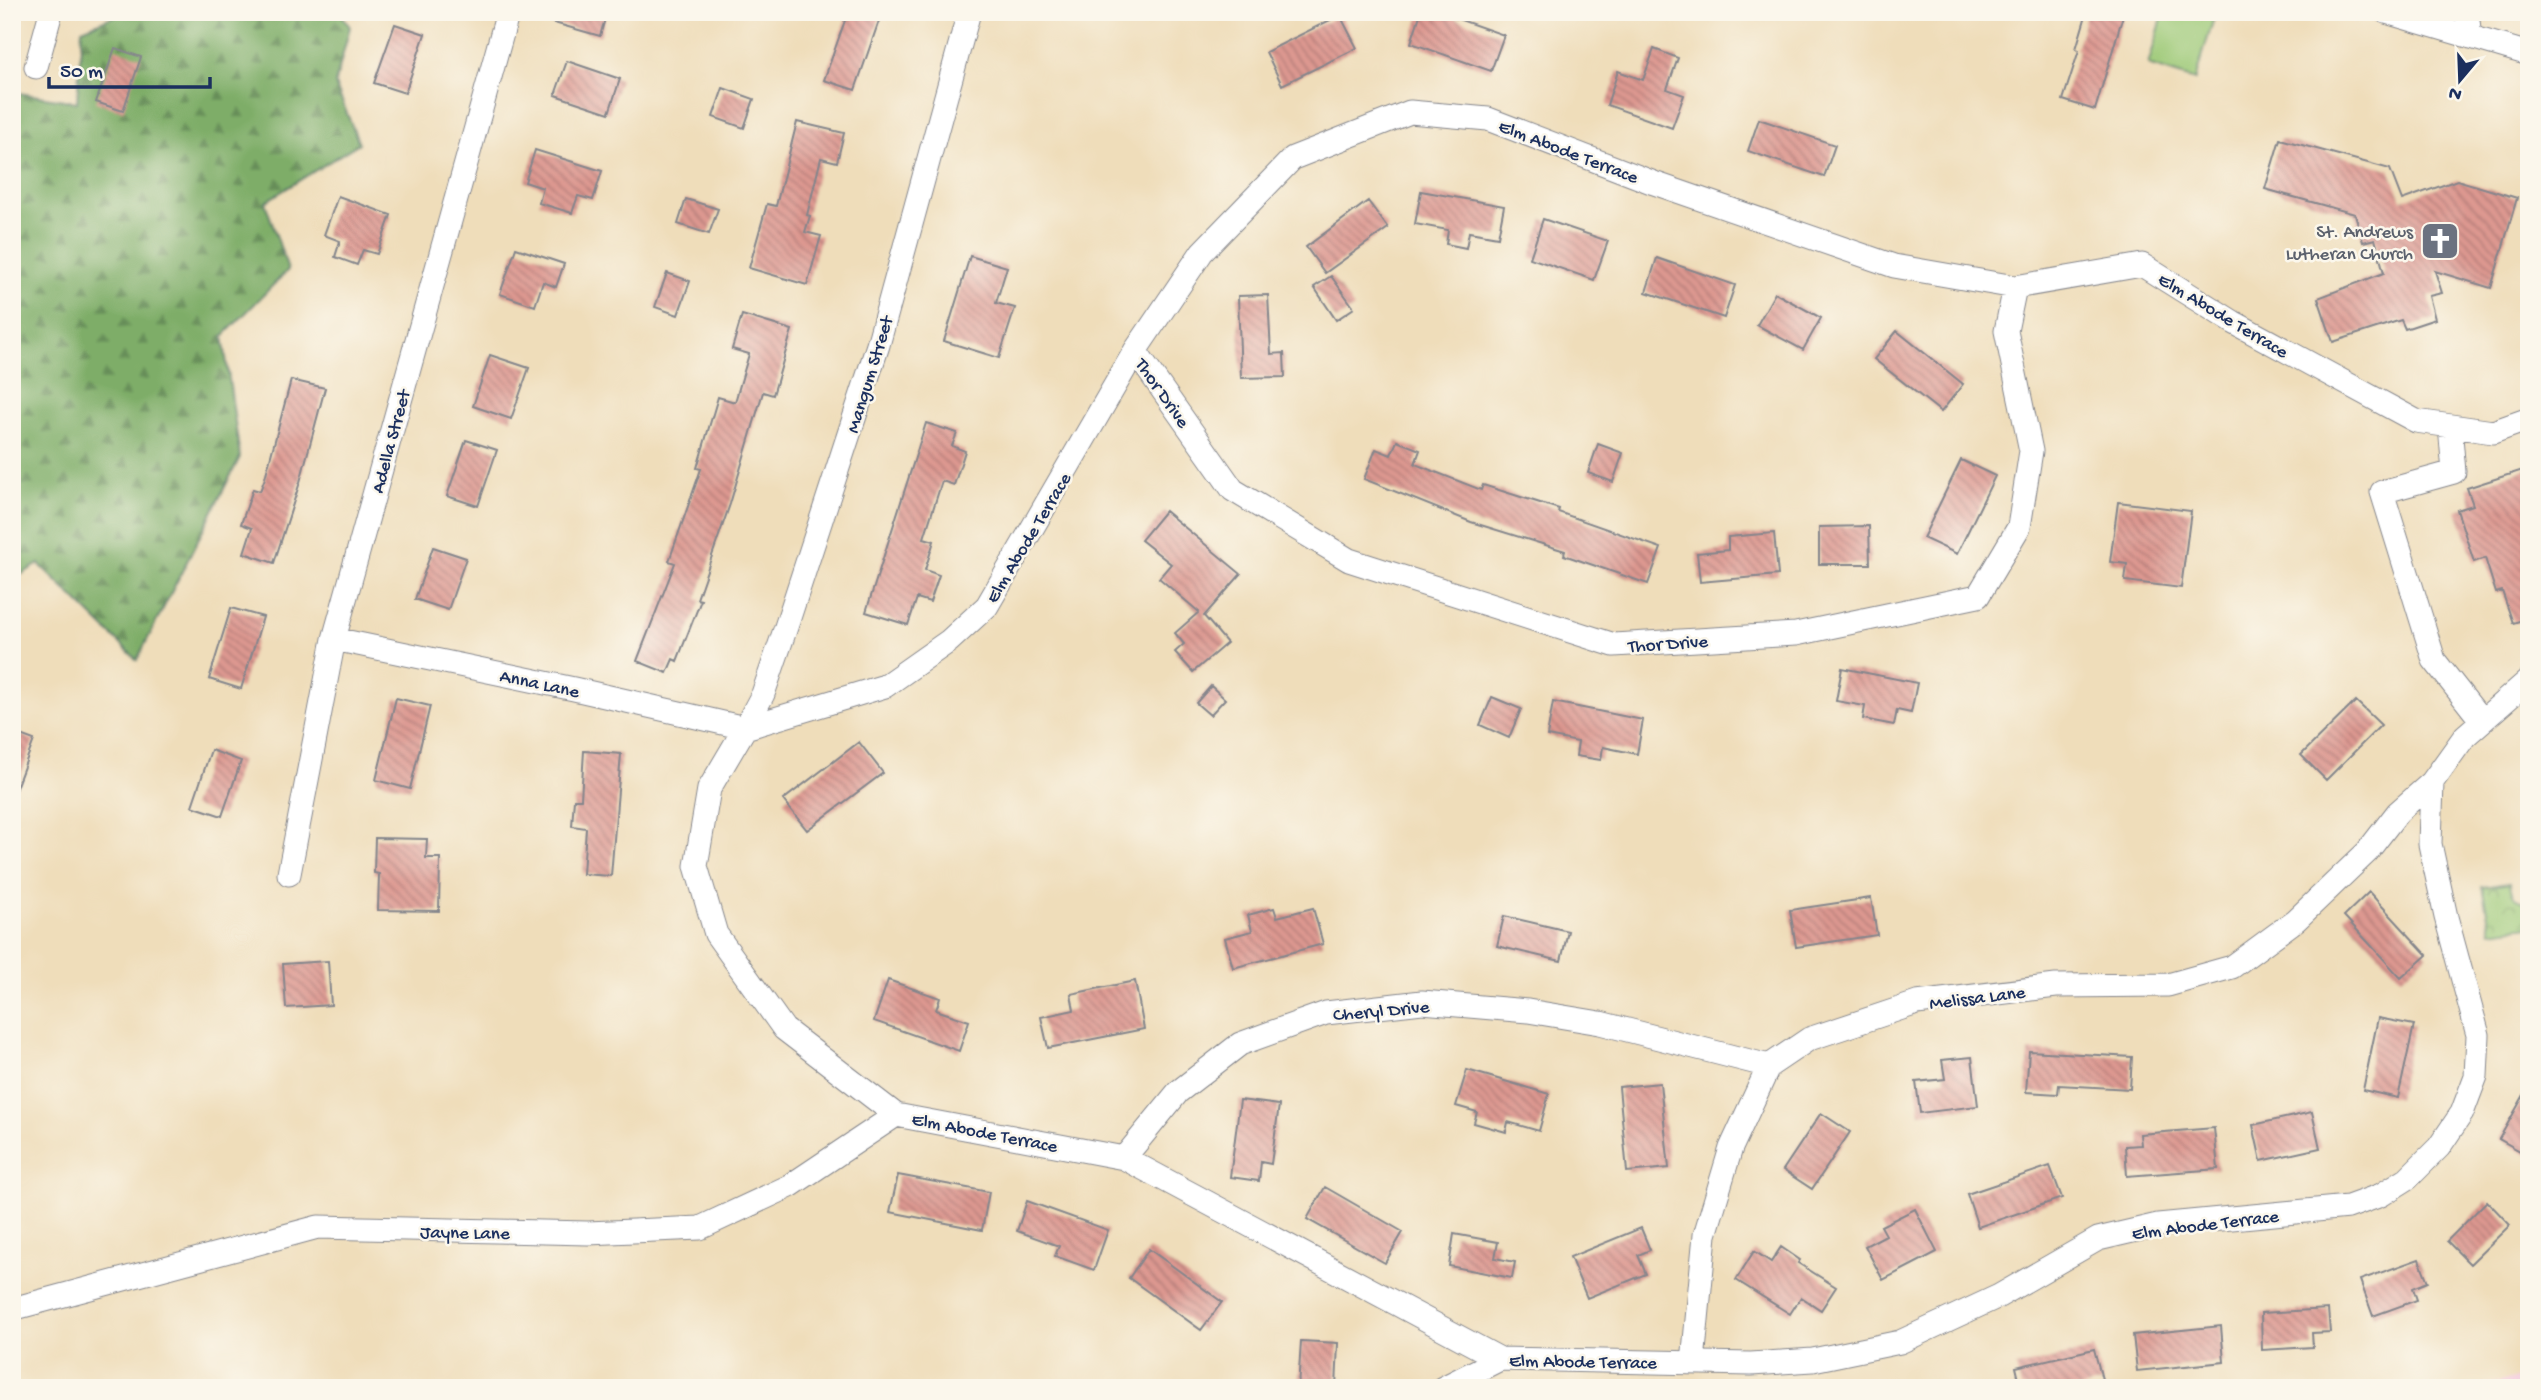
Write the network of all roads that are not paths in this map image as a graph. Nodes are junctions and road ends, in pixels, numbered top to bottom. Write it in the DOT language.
graph roads {
  1 [pos="51,12"];
  2 [pos="508,12"];
  3 [pos="969,12"];
  4 [pos="2387,12"];
  5 [pos="2466,12"];
  6 [pos="2470,37"];
  7 [pos="2529,54"];
  8 [pos="36,67"];
  9 [pos="2015,287"];
  10 [pos="1135,351"];
  11 [pos="2529,419"];
  12 [pos="2450,426"];
  13 [pos="334,639"];
  14 [pos="2529,680"];
  15 [pos="2482,721"];
  16 [pos="745,729"];
  17 [pos="2432,782"];
  18 [pos="289,874"];
  19 [pos="1769,1066"];
  20 [pos="896,1115"];
  21 [pos="1124,1158"];
  22 [pos="12,1308"];
  23 [pos="1500,1359"];
  24 [pos="1693,1362"];
  25 [pos="1443,1388"];
  1 -- 8 [label="street"];
  2 -- 13 [label="street, Adella Street"];
  3 -- 16 [label="street, Mangum Street"];
  4 -- 6 [label="street"];
  5 -- 6 [label="street"];
  6 -- 7 [label="street"];
  9 -- 10 [label="street, Elm Abode Terrace"];
  9 -- 10 [label="street, Thor Drive"];
  9 -- 12 [label="street, Elm Abode Terrace"];
  10 -- 16 [label="street, Elm Abode Terrace"];
  11 -- 12 [label="street, Elm Abode Terrace"];
  12 -- 15 [label="street"];
  13 -- 16 [label="street, Anna Lane"];
  13 -- 18 [label="street, Adella Street"];
  14 -- 15 [label="street"];
  15 -- 17 [label="street"];
  16 -- 20 [label="street, Elm Abode Terrace"];
  17 -- 19 [label="street, Melissa Lane"];
  17 -- 24 [label="street, Elm Abode Terrace"];
  19 -- 21 [label="street, Cheryl Drive"];
  19 -- 24 [label="street"];
  20 -- 21 [label="street, Elm Abode Terrace"];
  20 -- 22 [label="street, Jayne Lane"];
  21 -- 23 [label="street, Elm Abode Terrace"];
  23 -- 24 [label="street, Elm Abode Terrace"];
  23 -- 25 [label="street"];
}
